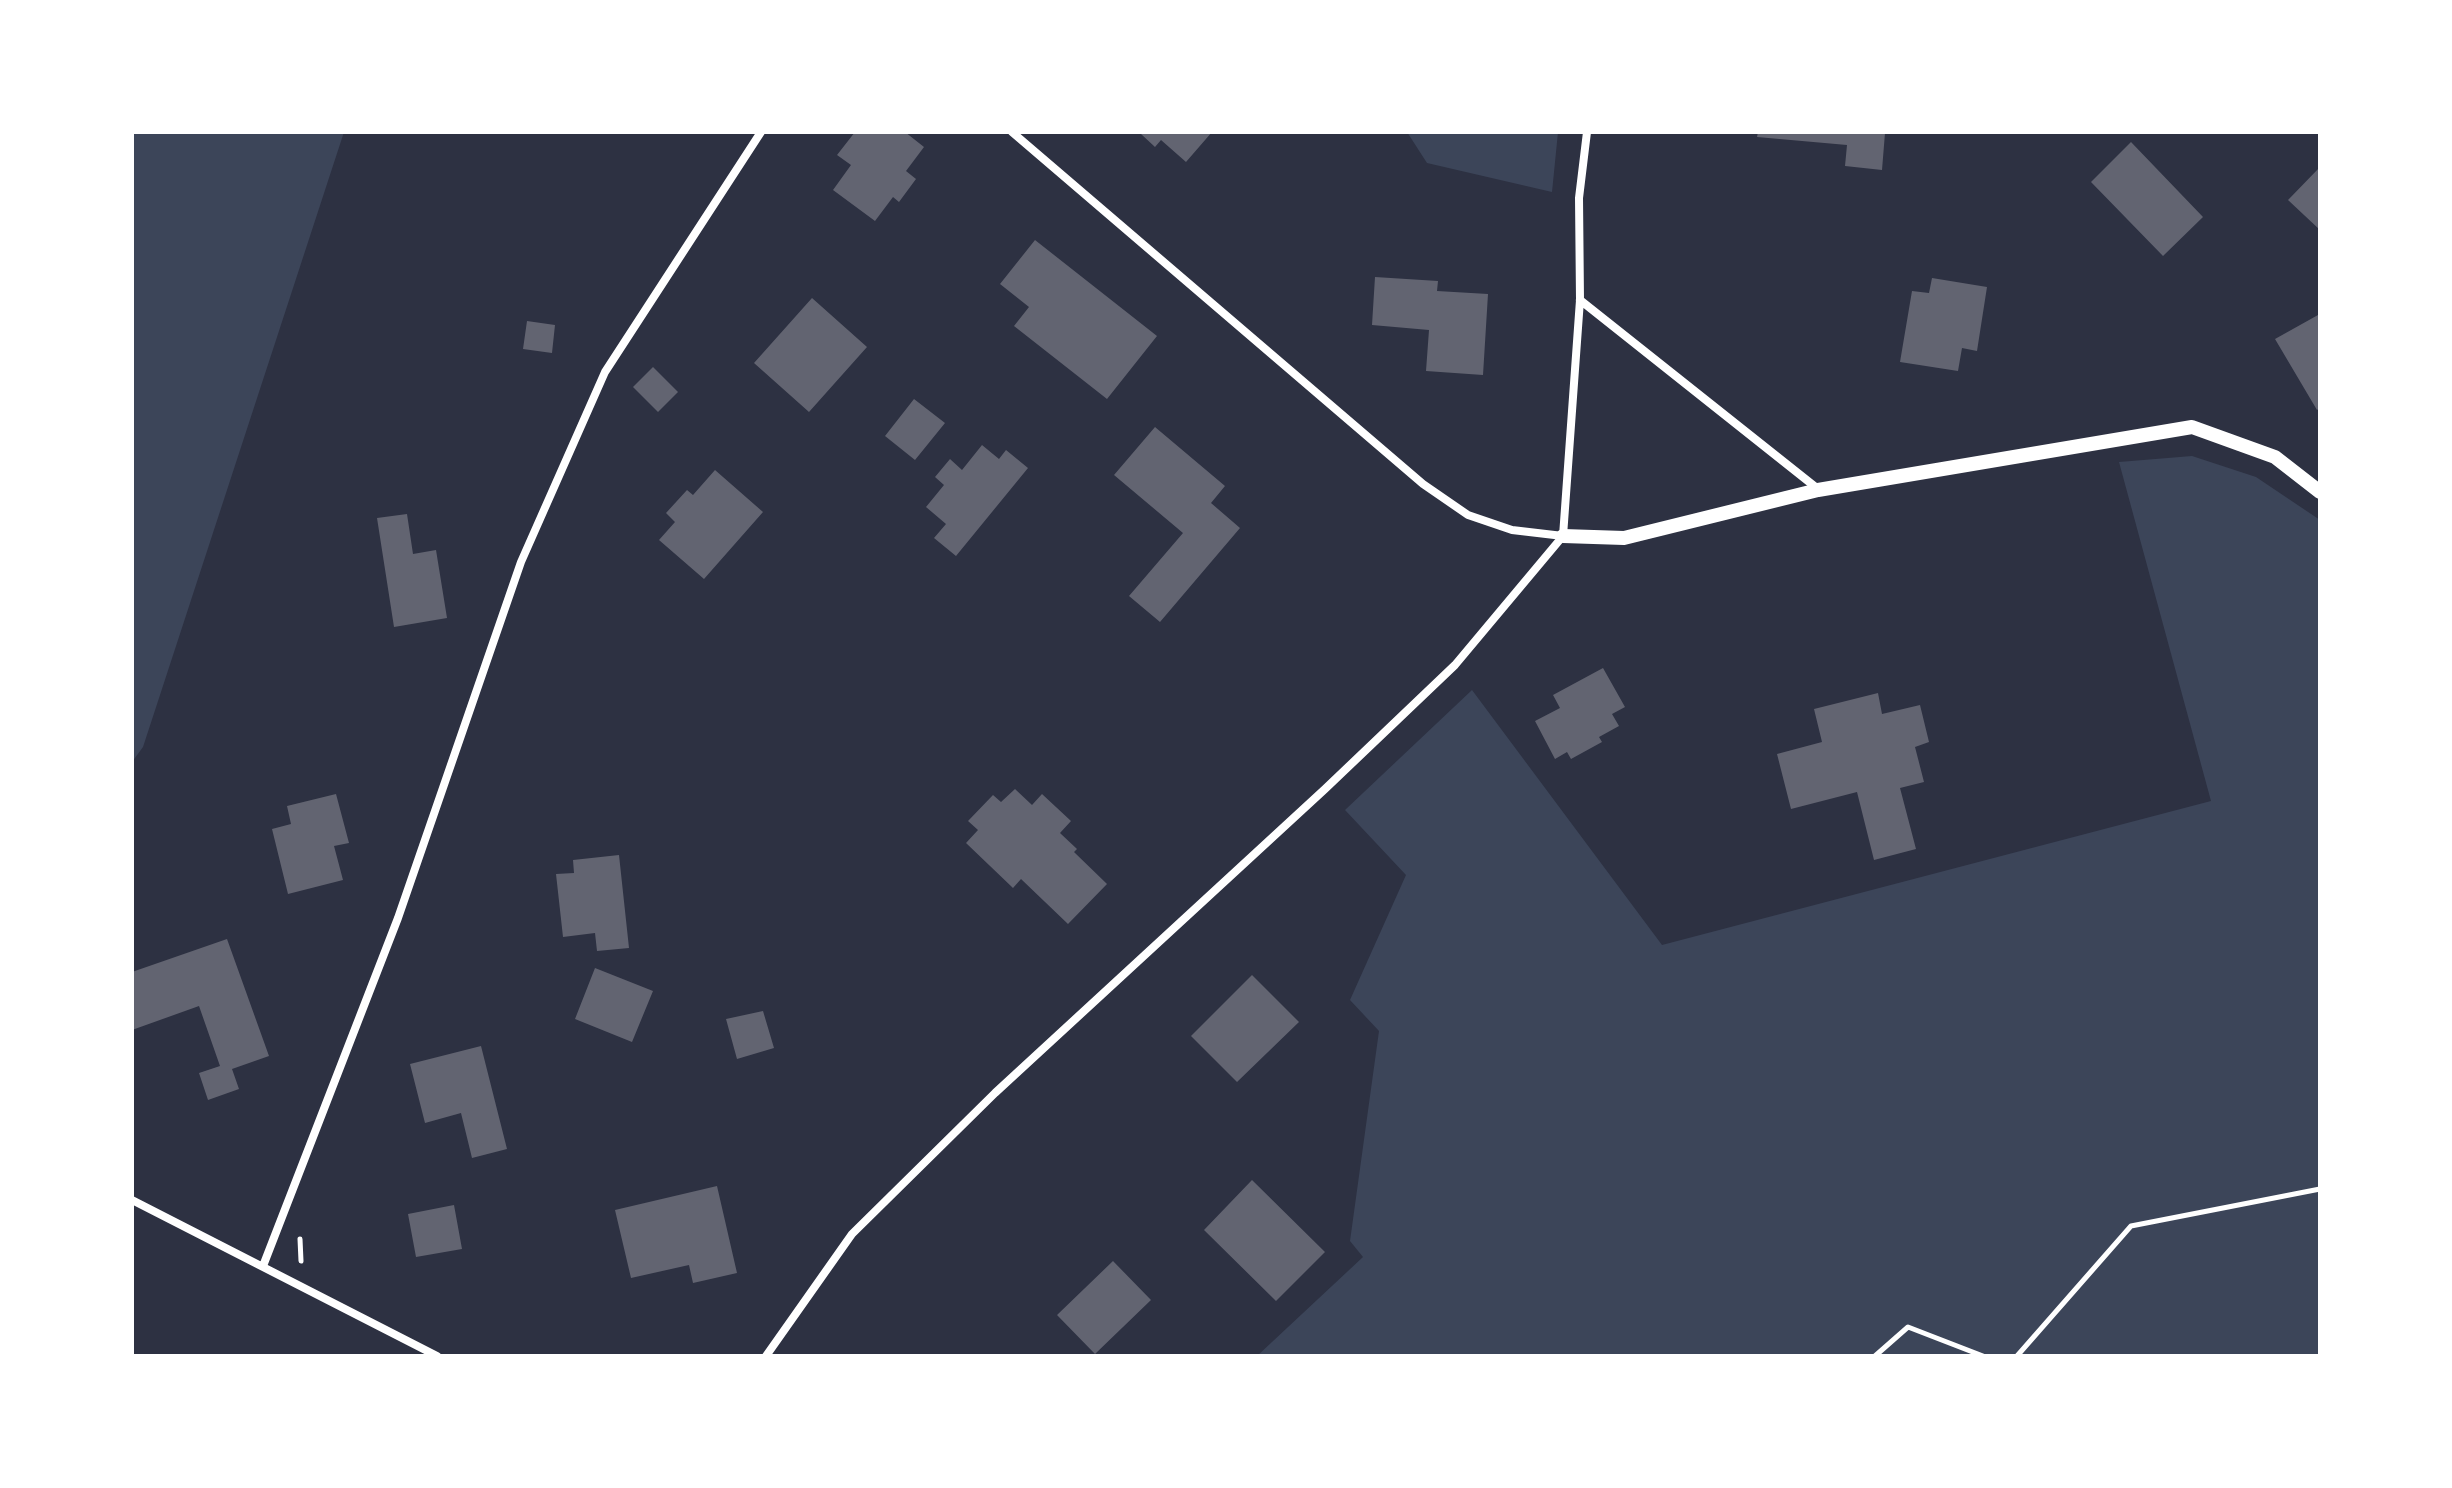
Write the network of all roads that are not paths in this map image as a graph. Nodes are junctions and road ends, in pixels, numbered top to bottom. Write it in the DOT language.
graph roads {
  1 [pos="761,132"];
  2 [pos="1012,132"];
  3 [pos="1587,132"];
  4 [pos="1580,300"];
  5 [pos="1818,490"];
  6 [pos="2320,492"];
  7 [pos="1563,536"];
  8 [pos="132,1200"];
  9 [pos="263,1266"];
  10 [pos="437,1356"];
  11 [pos="766,1356"];
  1 -- 9 [label="street"];
  2 -- 7 [label="street"];
  3 -- 4 [label="street"];
  4 -- 5 [label="street"];
  4 -- 7 [label="street"];
  5 -- 6 [label="street"];
  5 -- 7 [label="street"];
  7 -- 11 [label="street"];
  8 -- 9 [label="street"];
  9 -- 10 [label="street"];
}
